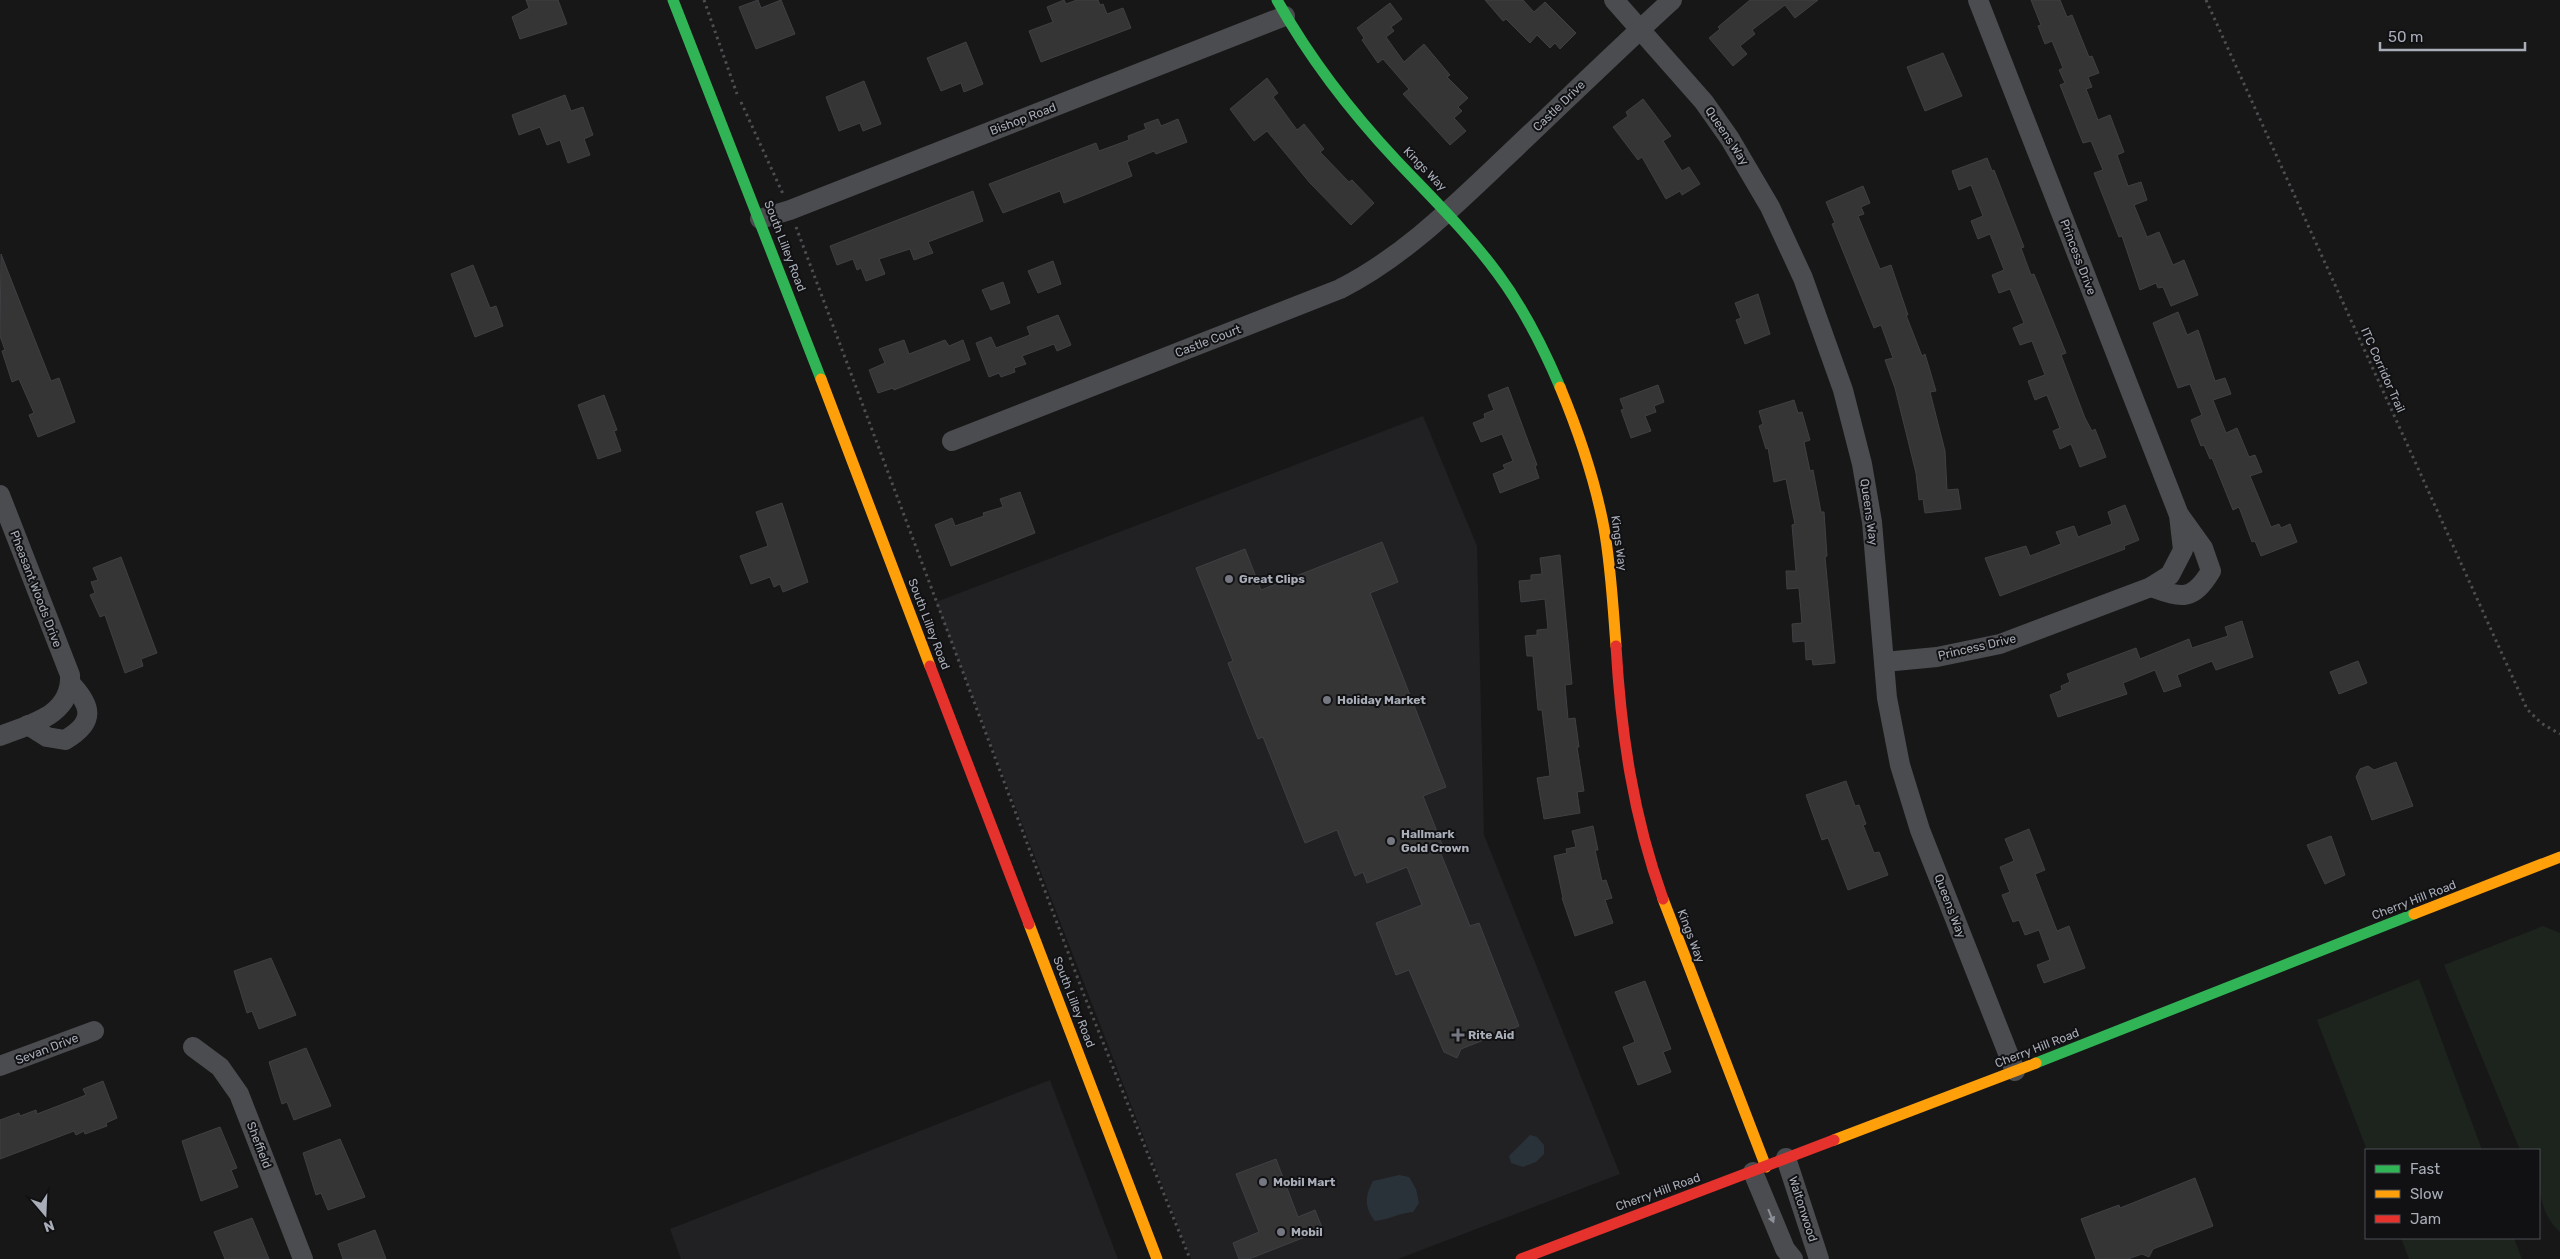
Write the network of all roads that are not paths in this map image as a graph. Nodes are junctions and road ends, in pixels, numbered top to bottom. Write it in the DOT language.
graph roads {
  1 [pos="673,0"];
  2 [pos="1614,0"];
  3 [pos="1672,0"];
  4 [pos="1978,0"];
  5 [pos="1281,8"];
  6 [pos="1640,28"];
  7 [pos="1448,212"];
  8 [pos="760,219"];
  9 [pos="952,441"];
  10 [pos="0,496"];
  11 [pos="2179,515"];
  12 [pos="2151,587"];
  13 [pos="1884,662"];
  14 [pos="70,682"];
  15 [pos="28,725"];
  16 [pos="0,736"];
  17 [pos="2560,857"];
  18 [pos="94,1031"];
  19 [pos="193,1046"];
  20 [pos="0,1066"];
  21 [pos="2015,1072"];
  22 [pos="1786,1158"];
  23 [pos="1760,1169"];
  24 [pos="303,1259"];
  25 [pos="1157,1259"];
  26 [pos="1521,1259"];
  27 [pos="1793,1259"];
  28 [pos="1819,1259"];
  1 -- 8 [label="street, South Lilley Road"];
  2 -- 6 [label="street, Queens Way"];
  3 -- 6 [label="street, Castle Drive"];
  4 -- 11 [label="street, Princess Drive"];
  5 -- 7 [label="street, Kings Way"];
  5 -- 8 [label="street, Bishop Road"];
  6 -- 7 [label="street, Castle Drive"];
  6 -- 13 [label="street, Queens Way"];
  7 -- 9 [label="street, Castle Court"];
  7 -- 23 [label="street, Kings Way"];
  8 -- 25 [label="street, South Lilley Road"];
  10 -- 14 [label="street, Pheasant Woods Drive"];
  11 -- 12 [label="street, Princess Drive"];
  11 -- 12 [label="street, Princess Drive"];
  12 -- 13 [label="street, Princess Drive"];
  13 -- 21 [label="street, Queens Way"];
  14 -- 15 [label="street"];
  14 -- 15 [label="street, Pheasant Woods Drive"];
  15 -- 16 [label="street"];
  17 -- 21 [label="street, Cherry Hill Road"];
  18 -- 20 [label="street, Sevan Drive"];
  19 -- 24 [label="street, Sheffield"];
  21 -- 22 [label="street, Cherry Hill Road"];
  22 -- 23 [label="street, Cherry Hill Road"];
  22 -- 28 [label="street, Waltonwood"];
  23 -- 26 [label="street, Cherry Hill Road"];
  23 -- 27 [label="street, one-way"];
}
